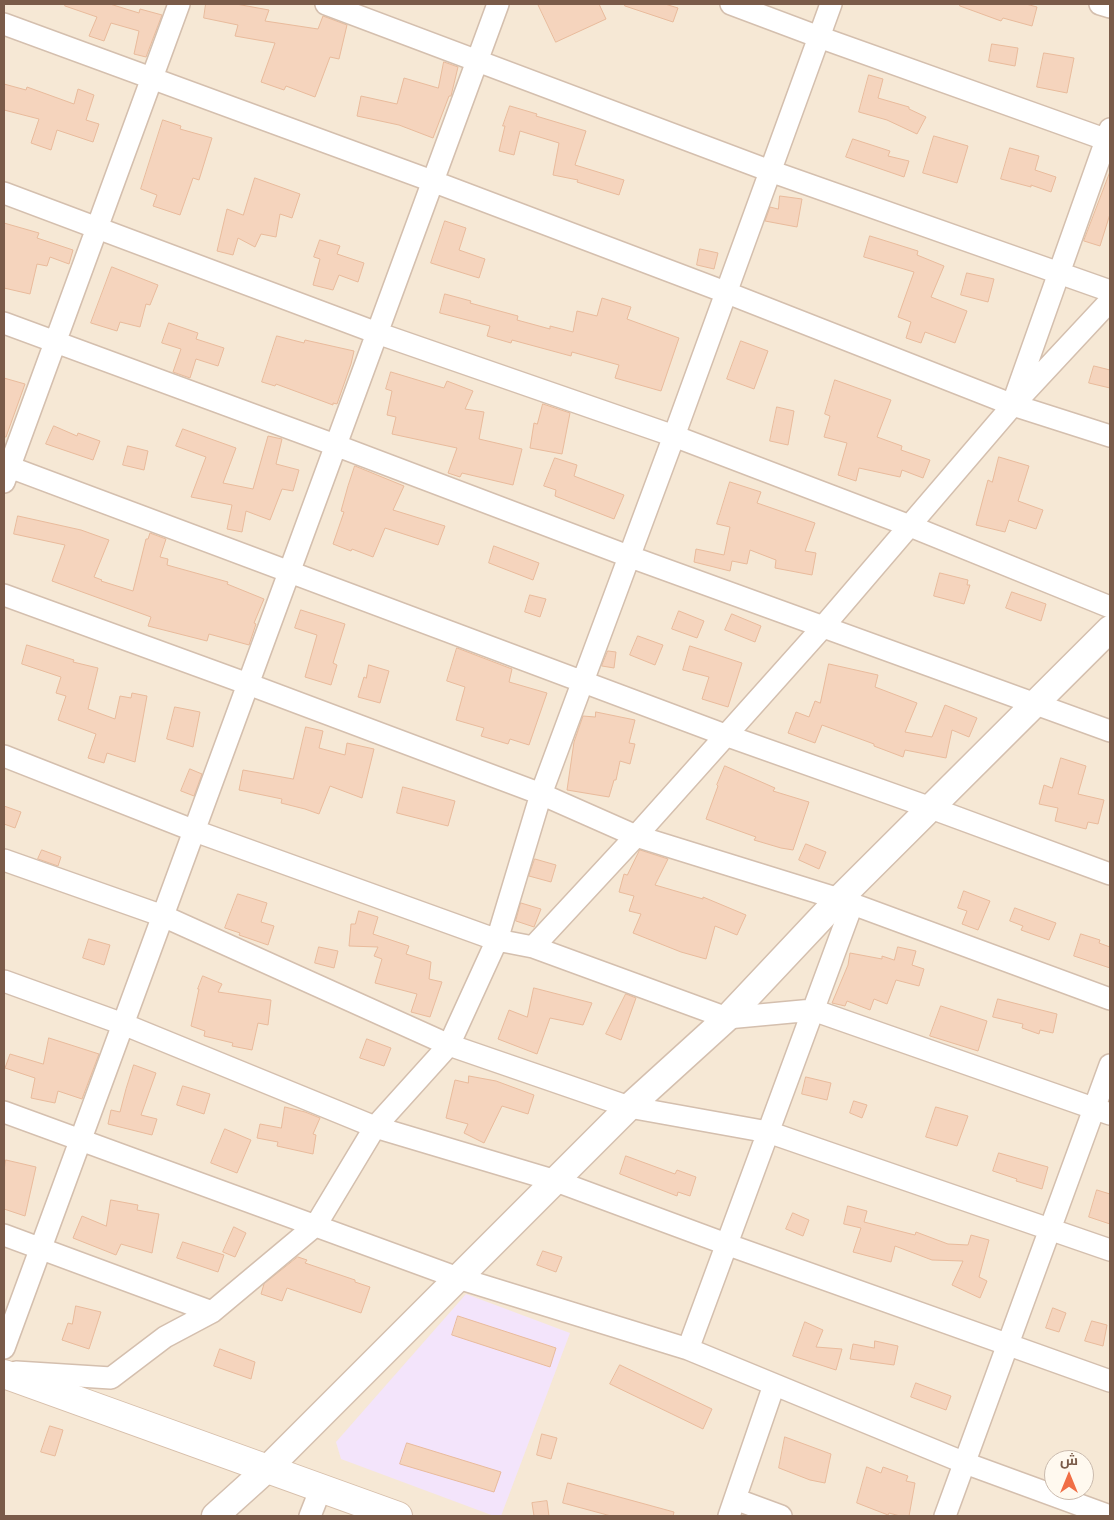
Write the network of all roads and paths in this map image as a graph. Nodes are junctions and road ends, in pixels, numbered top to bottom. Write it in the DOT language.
graph roads {
  1 [pos="179,4"];
  2 [pos="326,4"];
  3 [pos="498,4"];
  4 [pos="731,4"];
  5 [pos="831,4"];
  6 [pos="1100,4"];
  7 [pos="1110,7"];
  8 [pos="4,24"];
  9 [pos="819,37"];
  10 [pos="477,60"];
  11 [pos="152,78"];
  12 [pos="1109,136"];
  13 [pos="770,170"];
  14 [pos="432,181"];
  15 [pos="4,193"];
  16 [pos="97,228"];
  17 [pos="1059,273"];
  18 [pos="725,292"];
  19 [pos="1110,292"];
  20 [pos="1110,301"];
  21 [pos="4,323"];
  22 [pos="377,333"];
  23 [pos="55,342"];
  24 [pos="1013,405"];
  25 [pos="674,436"];
  26 [pos="1110,436"];
  27 [pos="335,445"];
  28 [pos="5,471"];
  29 [pos="910,526"];
  30 [pos="628,556"];
  31 [pos="289,571"];
  32 [pos="4,595"];
  33 [pos="1110,607"];
  34 [pos="822,628"];
  35 [pos="1110,629"];
  36 [pos="582,682"];
  37 [pos="248,684"];
  38 [pos="1036,704"];
  39 [pos="1110,731"];
  40 [pos="725,735"];
  41 [pos="4,756"];
  42 [pos="541,794"];
  43 [pos="931,808"];
  44 [pos="195,831"];
  45 [pos="636,836"];
  46 [pos="4,860"];
  47 [pos="1110,874"];
  48 [pos="845,902"];
  49 [pos="163,916"];
  50 [pos="497,940"];
  51 [pos="533,947"];
  52 [pos="4,981"];
  53 [pos="1110,999"];
  54 [pos="813,1010"];
  55 [pos="727,1018"];
  56 [pos="123,1024"];
  57 [pos="449,1046"];
  58 [pos="1110,1065"];
  59 [pos="629,1107"];
  60 [pos="1102,1111"];
  61 [pos="4,1112"];
  62 [pos="375,1127"];
  63 [pos="768,1132"];
  64 [pos="80,1140"];
  65 [pos="556,1181"];
  66 [pos="316,1225"];
  67 [pos="1050,1228"];
  68 [pos="4,1235"];
  69 [pos="726,1244"];
  70 [pos="40,1248"];
  71 [pos="1110,1250"];
  72 [pos="458,1278"];
  73 [pos="212,1312"];
  74 [pos="1008,1344"];
  75 [pos="4,1348"];
  76 [pos="688,1349"];
  77 [pos="4,1372"];
  78 [pos="1110,1381"];
  79 [pos="774,1384"];
  80 [pos="965,1463"];
  81 [pos="267,1469"];
  82 [pos="321,1488"];
  83 [pos="732,1508"];
  84 [pos="215,1516"];
  85 [pos="310,1516"];
  86 [pos="398,1516"];
  87 [pos="781,1516"];
  88 [pos="946,1516"];
  89 [pos="1110,1516"];
  1 -- 11 [label="street"];
  2 -- 10 [label="street"];
  3 -- 10 [label="street"];
  4 -- 9 [label="street"];
  5 -- 9 [label="street"];
  6 -- 7 [label="street"];
  8 -- 11 [label="street"];
  9 -- 12 [label="street"];
  9 -- 13 [label="street"];
  10 -- 13 [label="street"];
  10 -- 14 [label="street"];
  11 -- 14 [label="street"];
  11 -- 16 [label="street"];
  12 -- 17 [label="street"];
  13 -- 17 [label="street"];
  13 -- 18 [label="street"];
  14 -- 18 [label="street"];
  14 -- 22 [label="street"];
  15 -- 16 [label="street"];
  16 -- 22 [label="street"];
  16 -- 23 [label="street"];
  17 -- 19 [label="street"];
  17 -- 24 [label="street"];
  18 -- 24 [label="street"];
  18 -- 25 [label="street"];
  20 -- 24 [label="street"];
  21 -- 23 [label="street"];
  22 -- 25 [label="street"];
  22 -- 27 [label="street"];
  23 -- 27 [label="street"];
  23 -- 28 [label="street"];
  24 -- 26 [label="street"];
  24 -- 29 [label="street"];
  25 -- 29 [label="street"];
  25 -- 30 [label="street"];
  27 -- 30 [label="street"];
  27 -- 31 [label="street"];
  28 -- 31 [label="street"];
  29 -- 33 [label="street"];
  29 -- 34 [label="street"];
  30 -- 34 [label="street"];
  30 -- 36 [label="street"];
  31 -- 36 [label="street"];
  31 -- 37 [label="street"];
  32 -- 37 [label="street"];
  34 -- 38 [label="street"];
  34 -- 40 [label="street"];
  35 -- 38 [label="street"];
  36 -- 40 [label="street"];
  36 -- 42 [label="street"];
  37 -- 42 [label="street"];
  37 -- 44 [label="street"];
  38 -- 39 [label="street"];
  38 -- 43 [label="street"];
  40 -- 43 [label="street"];
  40 -- 45 [label="street"];
  41 -- 44 [label="street"];
  42 -- 45 [label="street"];
  42 -- 50 [label="street"];
  43 -- 47 [label="street"];
  43 -- 48 [label="street"];
  44 -- 49 [label="street"];
  44 -- 50 [label="street"];
  45 -- 48 [label="street"];
  45 -- 51 [label="street"];
  46 -- 49 [label="street"];
  48 -- 53 [label="street"];
  48 -- 54 [label="street"];
  48 -- 55 [label="street"];
  49 -- 56 [label="street"];
  49 -- 57 [label="street"];
  50 -- 51 [label="street"];
  50 -- 57 [label="street"];
  51 -- 55 [label="street"];
  52 -- 56 [label="street"];
  54 -- 55 [label="street"];
  54 -- 60 [label="street"];
  54 -- 63 [label="street"];
  55 -- 59 [label="street"];
  56 -- 62 [label="street"];
  56 -- 64 [label="street"];
  57 -- 59 [label="street"];
  57 -- 62 [label="street"];
  58 -- 60 [label="street"];
  59 -- 63 [label="street"];
  59 -- 65 [label="street"];
  60 -- 67 [label="street"];
  61 -- 64 [label="street"];
  62 -- 65 [label="street"];
  62 -- 66 [label="street"];
  63 -- 67 [label="street"];
  63 -- 69 [label="street"];
  64 -- 66 [label="street"];
  64 -- 70 [label="street"];
  65 -- 69 [label="street"];
  65 -- 72 [label="street"];
  66 -- 72 [label="street"];
  66 -- 73 [label="street"];
  67 -- 71 [label="street"];
  67 -- 74 [label="street"];
  68 -- 70 [label="street"];
  69 -- 74 [label="street"];
  69 -- 76 [label="street"];
  70 -- 73 [label="street"];
  70 -- 75 [label="street"];
  72 -- 76 [label="street"];
  72 -- 81 [label="street"];
  73 -- 77 [label="street"];
  74 -- 78 [label="street"];
  74 -- 80 [label="street"];
  76 -- 79 [label="street"];
  77 -- 81 [label="main road"];
  79 -- 80 [label="street"];
  79 -- 83 [label="street"];
  80 -- 88 [label="street"];
  80 -- 89 [label="street"];
  81 -- 82 [label="main road"];
  81 -- 84 [label="street"];
  82 -- 85 [label="street"];
  82 -- 86 [label="main road"];
  83 -- 87 [label="street"];
}
